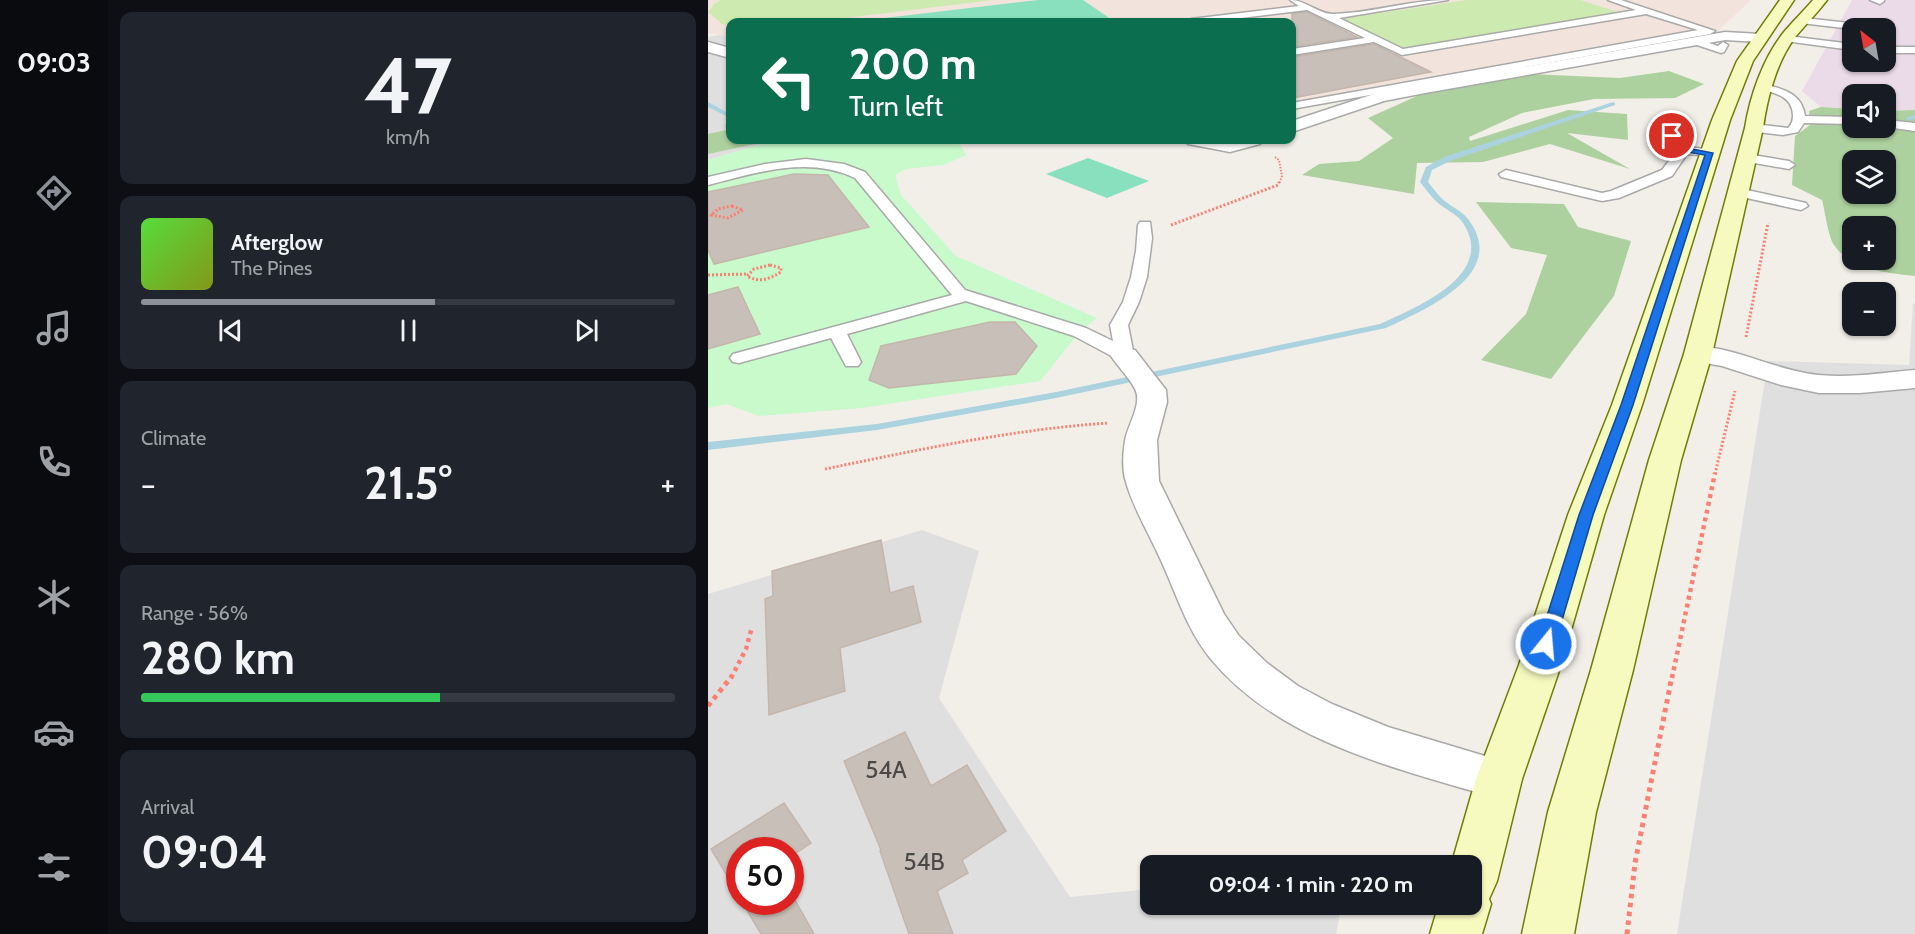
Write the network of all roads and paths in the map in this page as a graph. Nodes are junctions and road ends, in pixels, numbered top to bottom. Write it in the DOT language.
graph roads {
  1 [pos="1294,0"];
  2 [pos="1444,0"];
  3 [pos="1612,0"];
  4 [pos="1787,0"];
  5 [pos="1820,0"];
  6 [pos="1874,0"];
  7 [pos="1880,1"];
  8 [pos="1308,7"];
  9 [pos="1647,11"];
  10 [pos="1329,17"];
  11 [pos="1222,18"];
  12 [pos="1842,30"];
  13 [pos="1784,33"];
  14 [pos="1376,39"];
  15 [pos="1720,43"];
  16 [pos="1842,45"];
  17 [pos="708,47"];
  18 [pos="1896,50"];
  19 [pos="1915,50"];
  20 [pos="1296,51"];
  21 [pos="726,52"];
  22 [pos="1402,52"];
  23 [pos="1423,62"];
  24 [pos="1433,67"];
  25 [pos="1454,76"];
  26 [pos="1764,87"];
  27 [pos="1296,105"];
  28 [pos="1678,118"];
  29 [pos="1799,119"];
  30 [pos="1842,121"];
  31 [pos="1896,125"];
  32 [pos="1296,126"];
  33 [pos="1915,127"];
  34 [pos="1750,143"];
  35 [pos="1218,144"];
  36 [pos="1237,144"];
  37 [pos="1257,144"];
  38 [pos="1697,151"];
  39 [pos="1789,165"];
  40 [pos="1506,174"];
  41 [pos="708,181"];
  42 [pos="1738,192"];
  43 [pos="1801,206"];
  44 [pos="1770,215"];
  45 [pos="717,218"];
  46 [pos="708,222"];
  47 [pos="1145,229"];
  48 [pos="748,274"];
  49 [pos="708,275"];
  50 [pos="965,296"];
  51 [pos="837,332"];
  52 [pos="1745,337"];
  53 [pos="1698,354"];
  54 [pos="1125,356"];
  55 [pos="739,358"];
  56 [pos="852,362"];
  57 [pos="1915,379"];
  58 [pos="1737,383"];
  59 [pos="1130,421"];
  60 [pos="825,469"];
  61 [pos="752,627"];
  62 [pos="708,706"];
  63 [pos="1499,779"];
  64 [pos="1479,855"];
  65 [pos="1461,915"];
  66 [pos="1456,934"];
  67 [pos="1548,934"];
  68 [pos="1627,934"];
  1 -- 8 [label="lane"];
  2 -- 10 [label="lane"];
  3 -- 9 [label="lane"];
  4 -- 13 [label="main road"];
  5 -- 13 [label="main road"];
  6 -- 7 [label="lane"];
  8 -- 10 [label="lane"];
  8 -- 11 [label="lane"];
  9 -- 15 [label="lane"];
  9 -- 22 [label="lane"];
  10 -- 14 [label="lane"];
  12 -- 13 [label="lane"];
  13 -- 15 [label="street"];
  13 -- 16 [label="lane"];
  13 -- 26 [label="main road"];
  13 -- 38 [label="main road"];
  14 -- 20 [label="lane"];
  14 -- 22 [label="lane"];
  15 -- 25 [label="lane"];
  15 -- 32 [label="street"];
  17 -- 21 [label="street"];
  18 -- 19 [label="lane"];
  22 -- 23 [label="lane"];
  24 -- 25 [label="lane"];
  25 -- 27 [label="lane"];
  26 -- 29 [label="lane"];
  26 -- 34 [label="main road"];
  28 -- 38 [label="lane"];
  29 -- 30 [label="lane"];
  29 -- 34 [label="lane"];
  31 -- 33 [label="lane"];
  34 -- 39 [label="lane"];
  34 -- 42 [label="main road"];
  35 -- 36 [label="street"];
  37 -- 47 [label="path"];
  38 -- 40 [label="lane"];
  38 -- 63 [label="main road"];
  41 -- 50 [label="lane"];
  42 -- 43 [label="lane"];
  42 -- 53 [label="main road"];
  44 -- 52 [label="path"];
  45 -- 45 [label="path"];
  45 -- 46 [label="path"];
  47 -- 54 [label="lane"];
  48 -- 48 [label="path"];
  48 -- 49 [label="path"];
  50 -- 51 [label="lane"];
  50 -- 54 [label="lane"];
  51 -- 55 [label="lane"];
  51 -- 56 [label="lane"];
  53 -- 57 [label="street"];
  53 -- 67 [label="main road"];
  54 -- 59 [label="street"];
  58 -- 68 [label="path"];
  59 -- 60 [label="path"];
  59 -- 63 [label="street"];
  61 -- 62 [label="path"];
  63 -- 64 [label="main road"];
  65 -- 66 [label="main road"];
}
